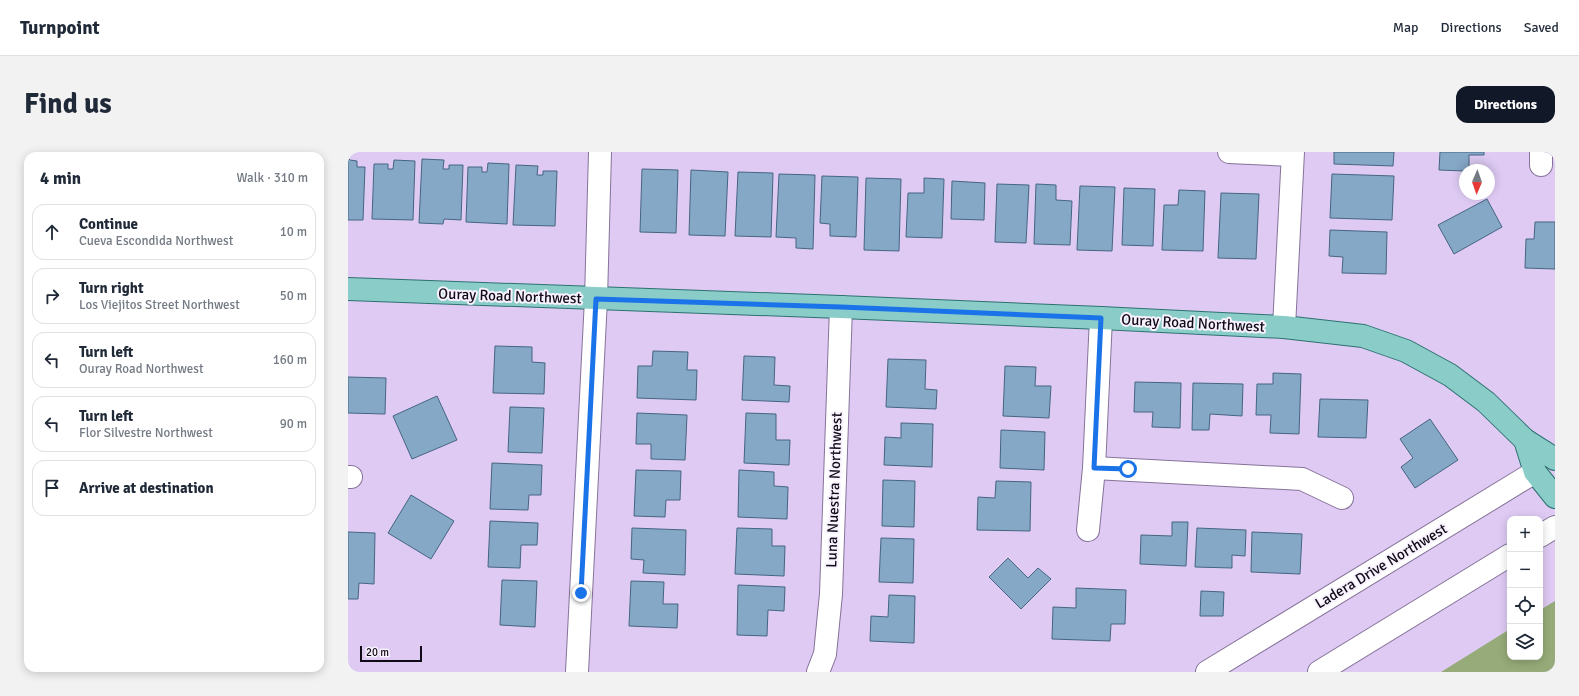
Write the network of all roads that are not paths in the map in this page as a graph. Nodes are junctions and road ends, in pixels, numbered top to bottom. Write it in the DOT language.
graph roads {
  1 [pos="600,152"];
  2 [pos="1230,152"];
  3 [pos="1292,153"];
  4 [pos="348,290"];
  5 [pos="596,299"];
  6 [pos="841,307"];
  7 [pos="1101,318"];
  8 [pos="1284,327"];
  9 [pos="1525,440"];
  10 [pos="1555,459"];
  11 [pos="1094,468"];
  12 [pos="1535,472"];
  13 [pos="1555,497"];
  14 [pos="1342,498"];
  15 [pos="1555,527"];
  16 [pos="1088,530"];
  17 [pos="1543,534"];
  18 [pos="1507,557"];
  19 [pos="578,672"];
  20 [pos="818,672"];
  21 [pos="1207,672"];
  22 [pos="1319,672"];
  1 -- 5 [label="street"];
  2 -- 3 [label="street"];
  3 -- 8 [label="street"];
  4 -- 5 [label="main road, Ouray Road Northwest"];
  5 -- 6 [label="main road, Ouray Road Northwest"];
  5 -- 19 [label="street"];
  6 -- 7 [label="main road, Ouray Road Northwest"];
  6 -- 20 [label="street, Luna Nuestra Northwest"];
  7 -- 8 [label="main road, Ouray Road Northwest"];
  7 -- 11 [label="street"];
  8 -- 9 [label="main road, Ouray Road Northwest"];
  9 -- 10 [label="main road, Ouray Road Northwest"];
  9 -- 12 [label="main road, Ouray Road Northwest"];
  10 -- 12 [label="main road, Ladera Drive Northwest"];
  11 -- 14 [label="street"];
  11 -- 16 [label="street"];
  12 -- 13 [label="main road, Ouray Road Northwest"];
  12 -- 21 [label="street, Ladera Drive Northwest"];
  15 -- 17 [label="street"];
  18 -- 22 [label="street"];
}
